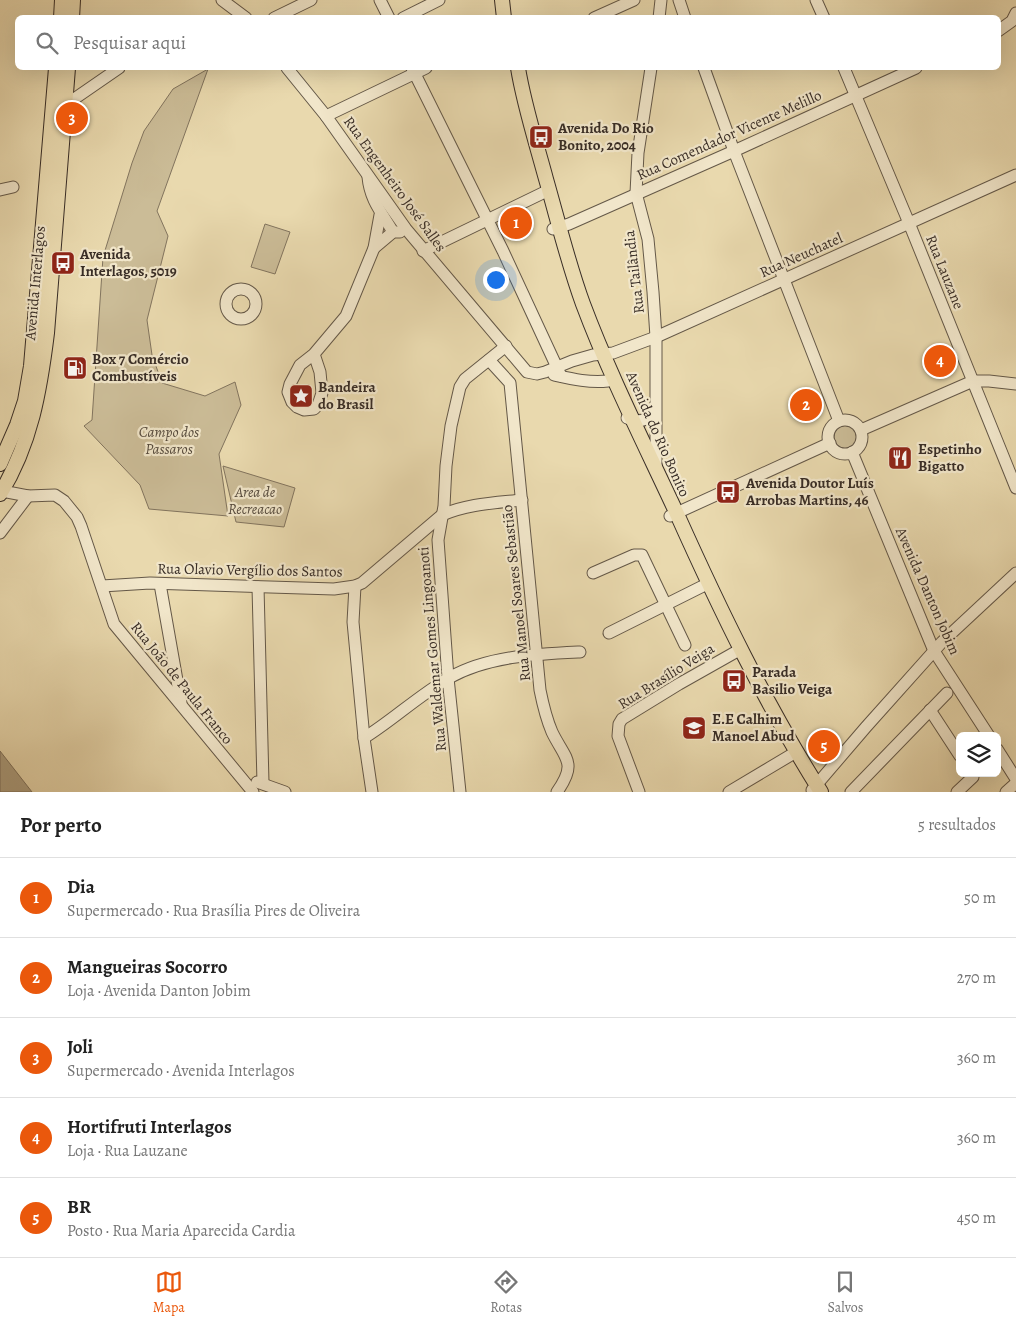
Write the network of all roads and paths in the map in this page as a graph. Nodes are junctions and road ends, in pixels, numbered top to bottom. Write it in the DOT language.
graph roads {
  1 [pos="62,0"];
  2 [pos="73,0"];
  3 [pos="311,0"];
  4 [pos="380,0"];
  5 [pos="439,0"];
  6 [pos="502,0"];
  7 [pos="508,0"];
  8 [pos="634,0"];
  9 [pos="661,0"];
  10 [pos="679,0"];
  11 [pos="816,0"];
  12 [pos="1016,13"];
  13 [pos="61,15"];
  14 [pos="72,15"];
  15 [pos="231,15"];
  16 [pos="242,15"];
  17 [pos="280,15"];
  18 [pos="388,15"];
  19 [pos="409,15"];
  20 [pos="504,15"];
  21 [pos="510,15"];
  22 [pos="601,15"];
  23 [pos="659,15"];
  24 [pos="684,15"];
  25 [pos="823,15"];
  26 [pos="1001,29"];
  27 [pos="56,70"];
  28 [pos="68,70"];
  29 [pos="116,70"];
  30 [pos="416,70"];
  31 [pos="418,70"];
  32 [pos="512,70"];
  33 [pos="518,70"];
  34 [pos="651,70"];
  35 [pos="705,70"];
  36 [pos="845,70"];
  37 [pos="911,70"];
  38 [pos="291,72"];
  39 [pos="855,95"];
  40 [pos="58,109"];
  41 [pos="326,116"];
  42 [pos="734,151"];
  43 [pos="367,173"];
  44 [pos="1016,175"];
  45 [pos="13,187"];
  46 [pos="0,190"];
  47 [pos="546,191"];
  48 [pos="636,193"];
  49 [pos="380,214"];
  50 [pos="486,219"];
  51 [pos="909,223"];
  52 [pos="403,224"];
  53 [pos="557,228"];
  54 [pos="393,232"];
  55 [pos="374,248"];
  56 [pos="423,251"];
  57 [pos="785,279"];
  58 [pos="656,337"];
  59 [pos="506,346"];
  60 [pos="314,354"];
  61 [pos="600,354"];
  62 [pos="489,360"];
  63 [pos="527,372"];
  64 [pos="559,372"];
  65 [pos="608,381"];
  66 [pos="973,382"];
  67 [pos="510,383"];
  68 [pos="1016,384"];
  69 [pos="655,414"];
  70 [pos="628,418"];
  71 [pos="839,421"];
  72 [pos="861,430"];
  73 [pos="830,443"];
  74 [pos="852,452"];
  75 [pos="0,464"];
  76 [pos="656,472"];
  77 [pos="1016,488"];
  78 [pos="1,492"];
  79 [pos="28,496"];
  80 [pos="522,500"];
  81 [pos="673,514"];
  82 [pos="442,516"];
  83 [pos="0,533"];
  84 [pos="1016,573"];
  85 [pos="593,574"];
  86 [pos="160,584"];
  87 [pos="102,586"];
  88 [pos="354,586"];
  89 [pos="703,586"];
  90 [pos="258,587"];
  91 [pos="666,604"];
  92 [pos="609,633"];
  93 [pos="685,645"];
  94 [pos="738,651"];
  95 [pos="934,651"];
  96 [pos="580,652"];
  97 [pos="537,655"];
  98 [pos="448,678"];
  99 [pos="947,693"];
  100 [pos="181,704"];
  101 [pos="930,710"];
  102 [pos="986,732"];
  103 [pos="364,738"];
  104 [pos="956,750"];
  105 [pos="793,754"];
  106 [pos="1001,755"];
  107 [pos="972,777"];
  108 [pos="1016,779"];
  109 [pos="243,781"];
  110 [pos="263,783"];
  111 [pos="1016,783"];
  112 [pos="816,790"];
  113 [pos="252,792"];
  114 [pos="285,792"];
  115 [pos="372,792"];
  116 [pos="460,792"];
  117 [pos="557,792"];
  118 [pos="639,792"];
  119 [pos="729,792"];
  120 [pos="852,792"];
  121 [pos="957,792"];
  122 [pos="1006,792"];
  1 -- 13 [label="main road"];
  2 -- 14 [label="main road"];
  3 -- 17 [label="street"];
  4 -- 18 [label="street"];
  5 -- 19 [label="street"];
  6 -- 20 [label="main road"];
  7 -- 21 [label="main road"];
  8 -- 22 [label="street"];
  9 -- 23 [label="street"];
  10 -- 24 [label="street"];
  11 -- 25 [label="street"];
  12 -- 26 [label="street"];
  15 -- 16 [label="street"];
  27 -- 40 [label="main road, Avenida Interlagos"];
  28 -- 40 [label="main road, Avenida Interlagos"];
  29 -- 40 [label="street"];
  30 -- 41 [label="street"];
  31 -- 50 [label="street"];
  32 -- 47 [label="main road, Avenida do Rio Bonito"];
  33 -- 47 [label="main road, Avenida do Rio Bonito"];
  34 -- 48 [label="street, Rua Tailândia"];
  35 -- 42 [label="street"];
  36 -- 39 [label="street, Rua Lauzane"];
  37 -- 39 [label="street, Rua Comendador Vicente Melillo"];
  38 -- 41 [label="street, Rua Engenheiro José Salles"];
  39 -- 42 [label="street, Rua Comendador Vicente Melillo"];
  39 -- 51 [label="street, Rua Lauzane"];
  40 -- 75 [label="main road, Avenida Interlagos"];
  40 -- 78 [label="main road, Avenida Interlagos"];
  41 -- 43 [label="street, Rua Engenheiro José Salles"];
  42 -- 48 [label="street, Rua Comendador Vicente Melillo"];
  42 -- 57 [label="street"];
  43 -- 49 [label="street"];
  43 -- 52 [label="street, Rua Engenheiro José Salles"];
  44 -- 51 [label="street, Rua Neuchatel"];
  45 -- 46 [label="street"];
  47 -- 50 [label="street"];
  47 -- 53 [label="main road, Avenida do Rio Bonito"];
  48 -- 53 [label="street, Rua Comendador Vicente Melillo"];
  48 -- 58 [label="street, Rua Tailândia"];
  49 -- 54 [label="street"];
  49 -- 55 [label="street"];
  50 -- 56 [label="street"];
  50 -- 64 [label="street"];
  51 -- 57 [label="street, Rua Neuchatel"];
  51 -- 66 [label="street, Rua Lauzane"];
  52 -- 54 [label="street"];
  52 -- 56 [label="street, Rua Engenheiro José Salles"];
  53 -- 61 [label="main road, Avenida do Rio Bonito"];
  54 -- 55 [label="street"];
  55 -- 60 [label="street"];
  56 -- 59 [label="street, Rua Engenheiro José Salles"];
  57 -- 58 [label="street, Rua Neuchatel"];
  57 -- 71 [label="street"];
  58 -- 61 [label="street, Rua Neuchatel"];
  58 -- 69 [label="street, Rua Tailândia"];
  59 -- 62 [label="street, Rua Waldemar Gomes Lingoanoti"];
  59 -- 63 [label="street, Rua Engenheiro José Salles"];
  61 -- 64 [label="street, Rua Neuchatel"];
  61 -- 65 [label="main road, Avenida do Rio Bonito"];
  61 -- 70 [label="main road, Avenida do Rio Bonito"];
  62 -- 67 [label="street"];
  62 -- 82 [label="street, Rua Waldemar Gomes Lingoanoti"];
  63 -- 64 [label="street"];
  63 -- 67 [label="street"];
  64 -- 65 [label="street"];
  65 -- 70 [label="main road, Avenida do Rio Bonito"];
  66 -- 68 [label="street"];
  66 -- 72 [label="street"];
  66 -- 77 [label="street, Rua Lauzane"];
  67 -- 80 [label="street, Rua Manoel Soares Sebastião"];
  69 -- 70 [label="street"];
  69 -- 76 [label="street, Rua Tailândia"];
  70 -- 76 [label="main road, Avenida do Rio Bonito"];
  70 -- 81 [label="main road, Avenida do Rio Bonito"];
  71 -- 72 [label="street"];
  71 -- 73 [label="street"];
  72 -- 74 [label="street"];
  73 -- 74 [label="street"];
  73 -- 81 [label="street"];
  74 -- 95 [label="street, Avenida Danton Jobim"];
  76 -- 81 [label="main road, Avenida do Rio Bonito"];
  78 -- 79 [label="street, Rua João de Paula Franco"];
  79 -- 83 [label="street"];
  79 -- 87 [label="street, Rua João de Paula Franco"];
  80 -- 82 [label="street, Rua Olavio Vergílio dos Santos"];
  80 -- 97 [label="street, Rua Manoel Soares Sebastião"];
  81 -- 89 [label="main road, Avenida do Rio Bonito"];
  81 -- 94 [label="main road, Avenida do Rio Bonito"];
  82 -- 88 [label="street, Rua Olavio Vergílio dos Santos"];
  82 -- 98 [label="street, Rua Waldemar Gomes Lingoanoti"];
  84 -- 95 [label="street"];
  85 -- 91 [label="street"];
  86 -- 87 [label="street, Rua Olavio Vergílio dos Santos"];
  86 -- 90 [label="street, Rua Olavio Vergílio dos Santos"];
  86 -- 100 [label="street"];
  87 -- 100 [label="street, Rua João de Paula Franco"];
  88 -- 90 [label="street, Rua Olavio Vergílio dos Santos"];
  88 -- 103 [label="street"];
  89 -- 91 [label="street"];
  89 -- 94 [label="main road, Avenida do Rio Bonito"];
  90 -- 110 [label="street"];
  91 -- 92 [label="street"];
  91 -- 93 [label="street"];
  94 -- 105 [label="main road, Avenida do Rio Bonito"];
  94 -- 118 [label="street, Rua Brasílio Veiga"];
  95 -- 102 [label="street, Avenida Danton Jobim"];
  95 -- 112 [label="street"];
  96 -- 97 [label="street"];
  97 -- 98 [label="street"];
  97 -- 117 [label="street, Rua Manoel Soares Sebastião"];
  98 -- 103 [label="street"];
  98 -- 116 [label="street, Rua Waldemar Gomes Lingoanoti"];
  99 -- 101 [label="street"];
  100 -- 109 [label="street, Rua João de Paula Franco"];
  101 -- 104 [label="street"];
  101 -- 120 [label="street"];
  103 -- 115 [label="street"];
  105 -- 112 [label="main road, Avenida do Rio Bonito"];
  105 -- 119 [label="street"];
  106 -- 108 [label="street"];
  107 -- 121 [label="street"];
  109 -- 110 [label="street"];
  109 -- 113 [label="street, Rua João de Paula Franco"];
  110 -- 114 [label="street"];
  111 -- 122 [label="street"];
}
